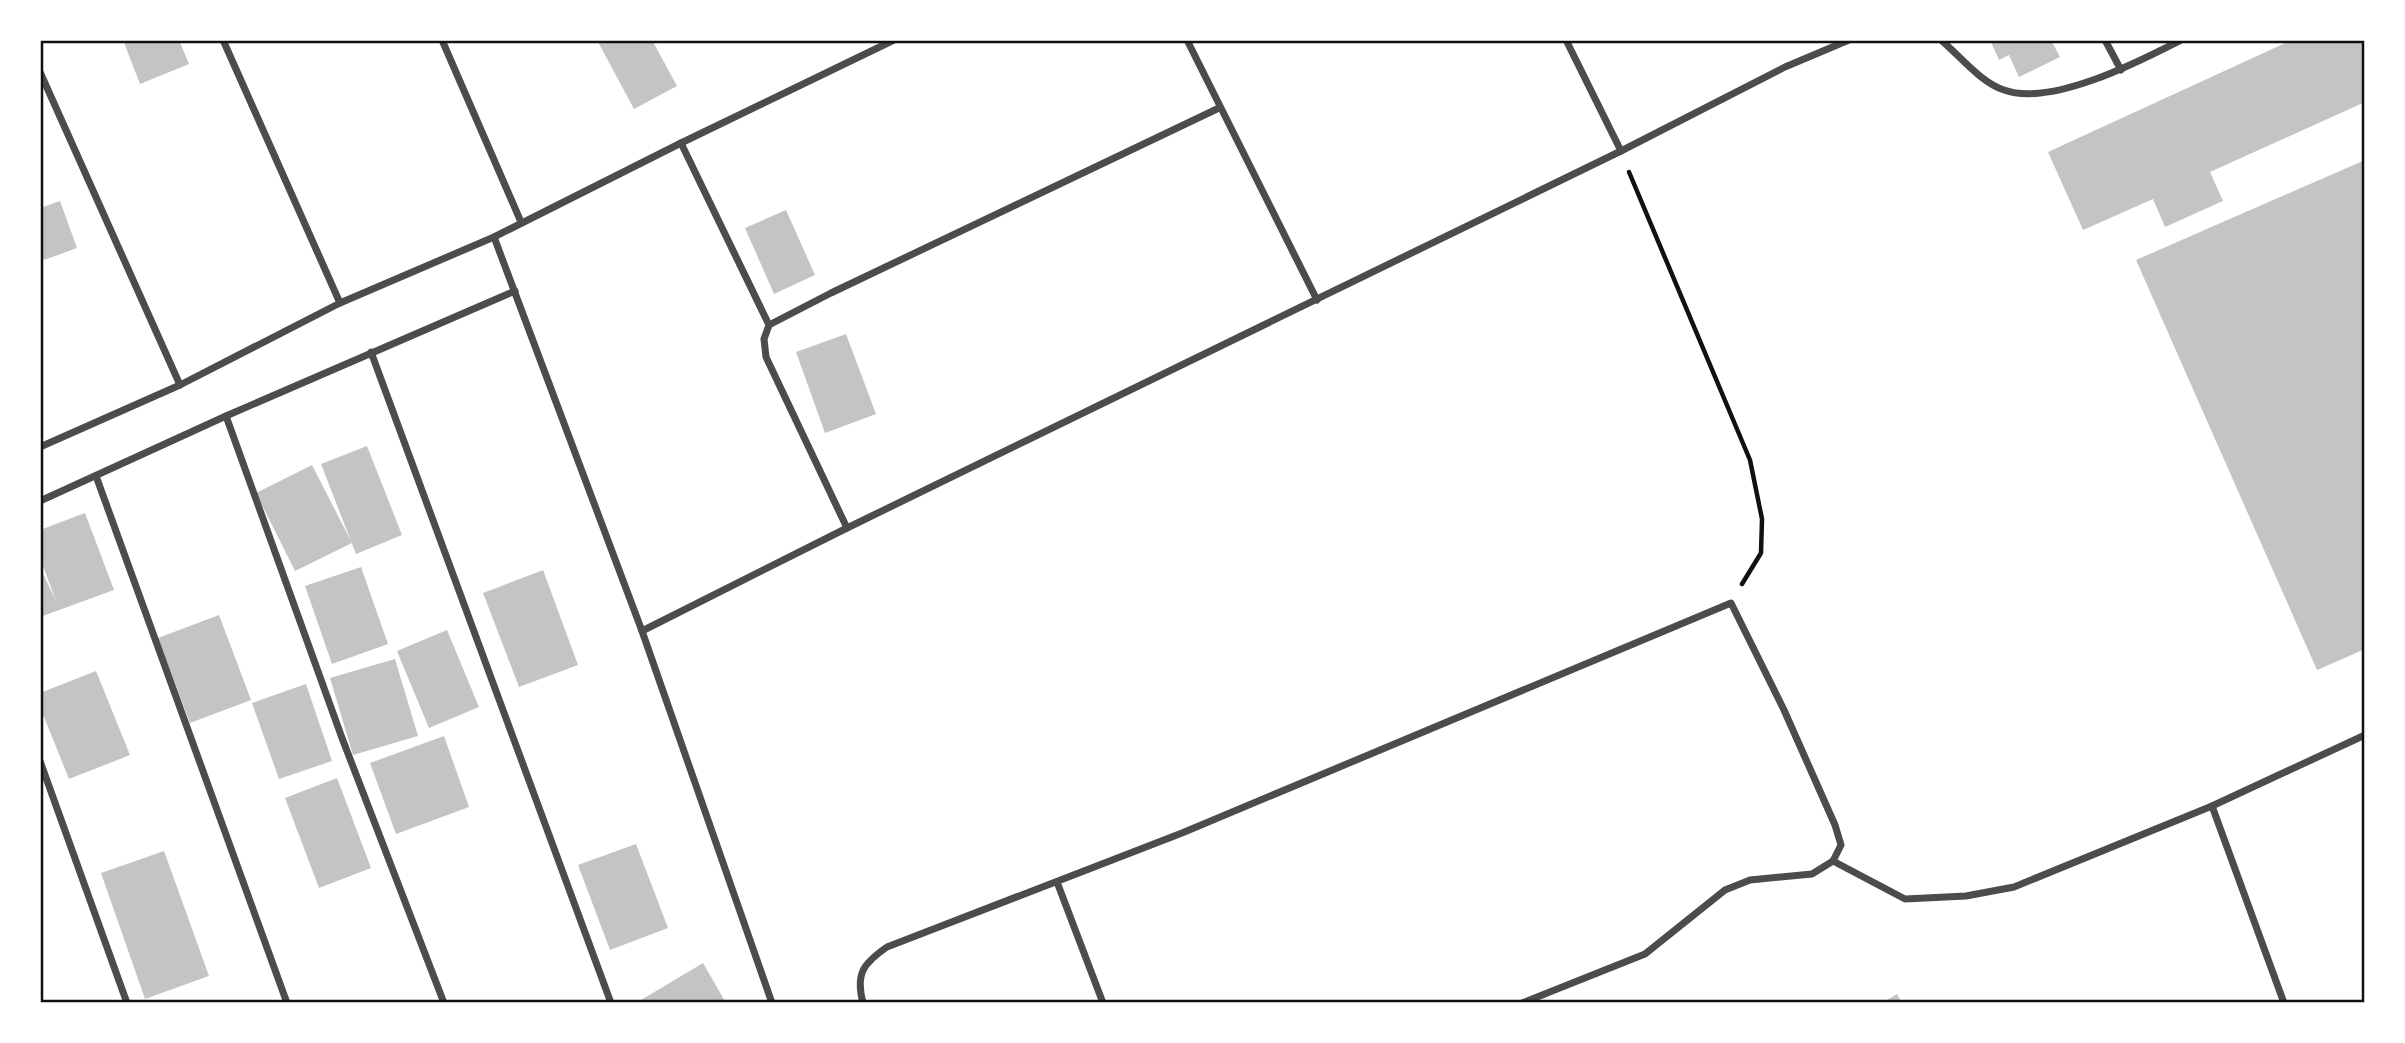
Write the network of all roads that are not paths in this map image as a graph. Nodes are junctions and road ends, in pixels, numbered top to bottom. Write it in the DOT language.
graph roads {
  1 [pos="223,40"];
  2 [pos="442,40"];
  3 [pos="894,40"];
  4 [pos="1186,40"];
  5 [pos="1566,40"];
  6 [pos="1849,40"];
  7 [pos="1941,40"];
  8 [pos="2105,40"];
  9 [pos="2181,40"];
  10 [pos="1838,42"];
  11 [pos="2121,70"];
  12 [pos="40,72"];
  13 [pos="1219,108"];
  14 [pos="681,143"];
  15 [pos="1621,151"];
  16 [pos="521,222"];
  17 [pos="494,237"];
  18 [pos="515,290"];
  19 [pos="1317,300"];
  20 [pos="340,303"];
  21 [pos="769,325"];
  22 [pos="371,352"];
  23 [pos="180,385"];
  24 [pos="226,416"];
  25 [pos="40,447"];
  26 [pos="96,476"];
  27 [pos="40,501"];
  28 [pos="846,528"];
  29 [pos="642,631"];
  30 [pos="2365,735"];
  31 [pos="40,761"];
  32 [pos="2211,806"];
  33 [pos="1833,861"];
  34 [pos="1056,882"];
  35 [pos="127,1003"];
  36 [pos="287,1003"];
  37 [pos="444,1003"];
  38 [pos="611,1003"];
  39 [pos="772,1003"];
  40 [pos="863,1003"];
  41 [pos="1103,1003"];
  42 [pos="1522,1003"];
  43 [pos="2284,1003"];
  1 -- 20 [label="street"];
  2 -- 16 [label="street"];
  3 -- 14 [label="street"];
  4 -- 13 [label="street"];
  5 -- 15 [label="street"];
  6 -- 10 [label="street"];
  7 -- 11 [label="street"];
  8 -- 11 [label="street"];
  9 -- 11 [label="street"];
  10 -- 15 [label="street"];
  12 -- 23 [label="street"];
  13 -- 19 [label="street"];
  13 -- 21 [label="street"];
  14 -- 16 [label="street"];
  14 -- 21 [label="street"];
  15 -- 19 [label="street"];
  16 -- 17 [label="street"];
  17 -- 18 [label="street"];
  17 -- 20 [label="street"];
  18 -- 22 [label="street"];
  18 -- 29 [label="street"];
  19 -- 28 [label="street"];
  20 -- 23 [label="street"];
  21 -- 28 [label="street"];
  22 -- 24 [label="street"];
  22 -- 38 [label="street"];
  23 -- 25 [label="street"];
  24 -- 26 [label="street"];
  24 -- 37 [label="street"];
  26 -- 27 [label="street"];
  26 -- 36 [label="street"];
  28 -- 29 [label="street"];
  29 -- 39 [label="street"];
  30 -- 32 [label="street"];
  31 -- 35 [label="street"];
  32 -- 33 [label="street"];
  32 -- 43 [label="street"];
  33 -- 34 [label="street"];
  33 -- 42 [label="street"];
  34 -- 40 [label="street"];
  34 -- 41 [label="street"];
}
